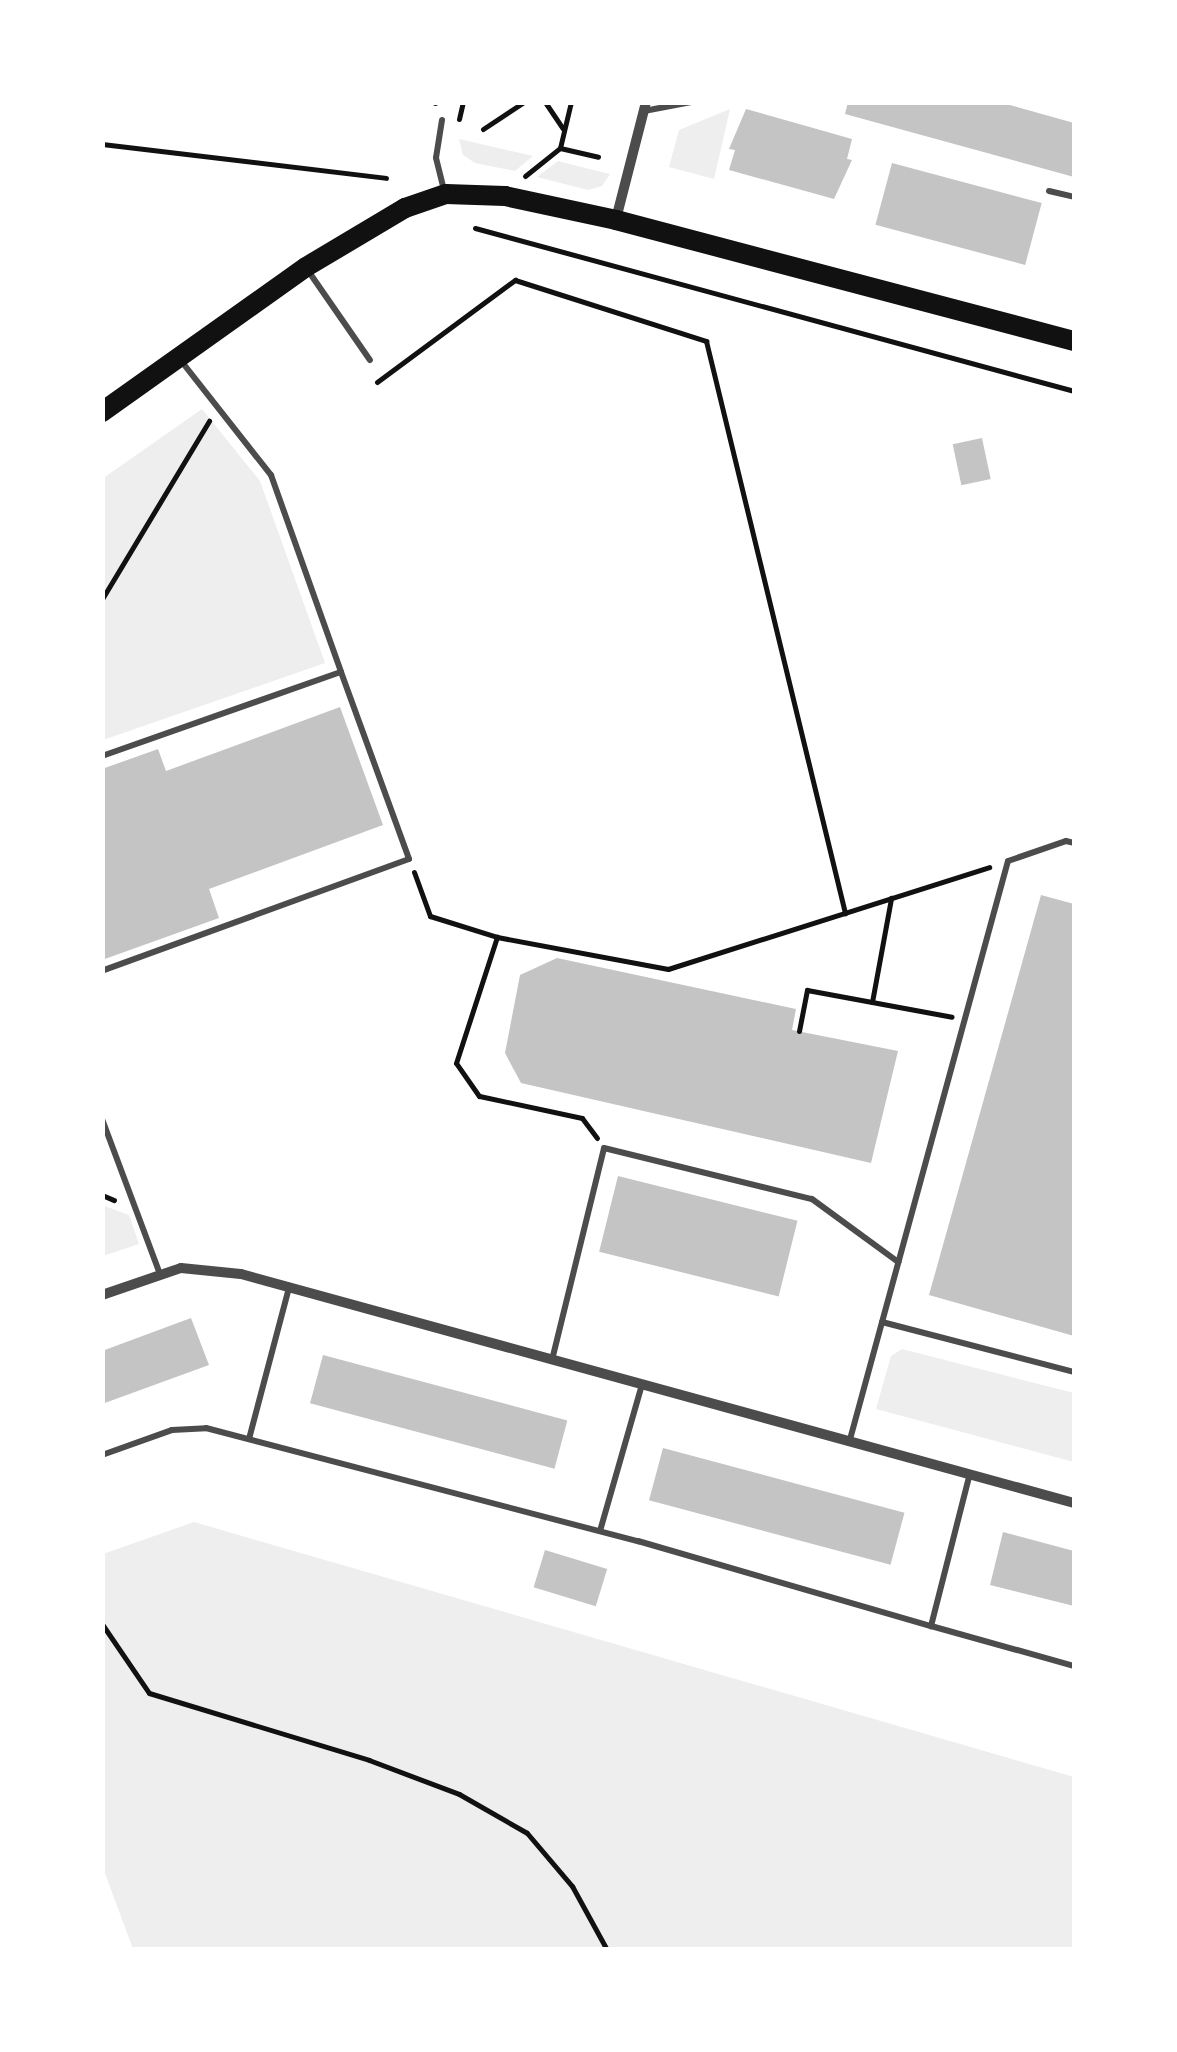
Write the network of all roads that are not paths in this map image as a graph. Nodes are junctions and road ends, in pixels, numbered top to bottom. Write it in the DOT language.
graph roads {
  1 [pos="691,102"];
  2 [pos="645,107"];
  3 [pos="442,120"];
  4 [pos="1048,190"];
  5 [pos="446,194"];
  6 [pos="1074,198"];
  7 [pos="616,220"];
  8 [pos="306,267"];
  9 [pos="1074,341"];
  10 [pos="178,357"];
  11 [pos="370,360"];
  12 [pos="102,412"];
  13 [pos="342,672"];
  14 [pos="102,756"];
  15 [pos="1074,843"];
  16 [pos="102,971"];
  17 [pos="102,1120"];
  18 [pos="898,1262"];
  19 [pos="160,1274"];
  20 [pos="289,1287"];
  21 [pos="102,1295"];
  22 [pos="882,1322"];
  23 [pos="552,1360"];
  24 [pos="1074,1372"];
  25 [pos="642,1385"];
  26 [pos="250,1439"];
  27 [pos="849,1443"];
  28 [pos="102,1455"];
  29 [pos="969,1477"];
  30 [pos="1074,1503"];
  31 [pos="600,1531"];
  32 [pos="932,1626"];
  33 [pos="1074,1666"];
  1 -- 2 [label="lane"];
  2 -- 7 [label="street"];
  3 -- 5 [label="lane"];
  4 -- 6 [label="lane"];
  5 -- 7 [label="main road"];
  5 -- 8 [label="main road"];
  7 -- 9 [label="main road"];
  8 -- 10 [label="main road"];
  8 -- 11 [label="lane"];
  10 -- 12 [label="main road"];
  10 -- 13 [label="lane"];
  13 -- 14 [label="lane"];
  13 -- 16 [label="lane"];
  15 -- 18 [label="lane"];
  17 -- 19 [label="lane"];
  18 -- 22 [label="lane"];
  18 -- 23 [label="lane"];
  19 -- 20 [label="street"];
  19 -- 21 [label="street"];
  20 -- 23 [label="street"];
  20 -- 26 [label="lane"];
  22 -- 24 [label="lane"];
  22 -- 27 [label="lane"];
  23 -- 25 [label="street"];
  25 -- 27 [label="street"];
  25 -- 31 [label="lane"];
  26 -- 28 [label="lane"];
  26 -- 31 [label="lane"];
  27 -- 29 [label="street"];
  29 -- 30 [label="street"];
  29 -- 32 [label="lane"];
  31 -- 32 [label="lane"];
  32 -- 33 [label="lane"];
}
